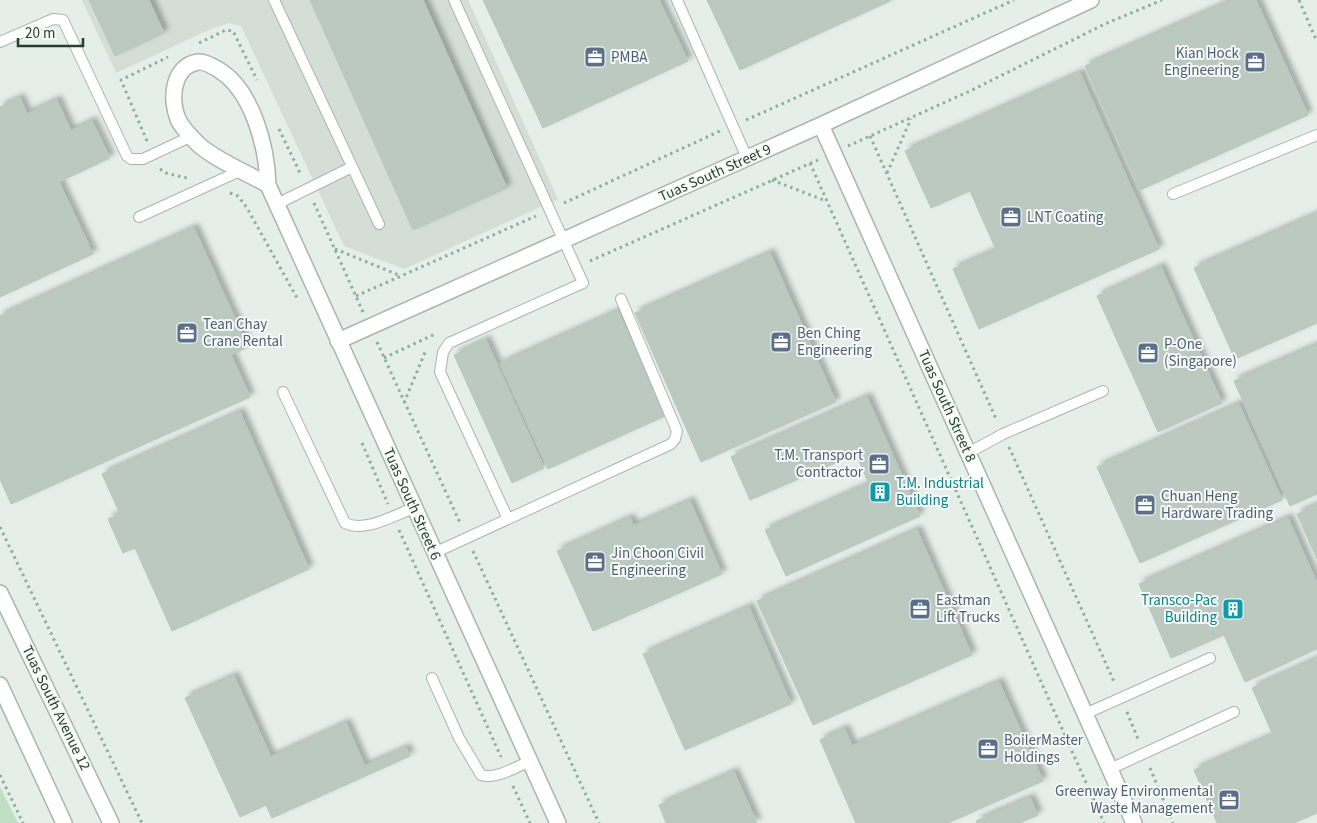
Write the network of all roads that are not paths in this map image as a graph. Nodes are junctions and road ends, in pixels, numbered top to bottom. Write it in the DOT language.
graph roads {
  1 [pos="274,0"];
  2 [pos="454,0"];
  3 [pos="677,0"];
  4 [pos="1091,0"];
  5 [pos="0,42"];
  6 [pos="821,125"];
  7 [pos="1317,135"];
  8 [pos="192,136"];
  9 [pos="747,158"];
  10 [pos="352,166"];
  11 [pos="242,170"];
  12 [pos="268,185"];
  13 [pos="1173,194"];
  14 [pos="277,204"];
  15 [pos="139,217"];
  16 [pos="379,224"];
  17 [pos="563,240"];
  18 [pos="621,299"];
  19 [pos="338,340"];
  20 [pos="1103,391"];
  21 [pos="283,392"];
  22 [pos="968,453"];
  23 [pos="414,508"];
  24 [pos="508,520"];
  25 [pos="434,553"];
  26 [pos="0,593"];
  27 [pos="1210,658"];
  28 [pos="432,678"];
  29 [pos="0,685"];
  30 [pos="1234,712"];
  31 [pos="1085,714"];
  32 [pos="530,761"];
  33 [pos="1110,769"];
  34 [pos="64,823"];
  35 [pos="111,823"];
  36 [pos="558,823"];
  37 [pos="1134,823"];
  1 -- 10 [label="lane"];
  2 -- 17 [label="lane"];
  3 -- 9 [label="lane"];
  4 -- 6 [label="street, Tuas South Street 9"];
  5 -- 8 [label="lane"];
  6 -- 9 [label="street, Tuas South Street 9"];
  6 -- 22 [label="street, Tuas South Street 8"];
  7 -- 13 [label="lane"];
  8 -- 11 [label="street, Tuas South Street 6"];
  8 -- 12 [label="street, Tuas South Street 6"];
  9 -- 17 [label="street, Tuas South Street 9"];
  10 -- 14 [label="lane"];
  10 -- 16 [label="lane"];
  11 -- 12 [label="street, Tuas South Street 6"];
  11 -- 15 [label="lane"];
  12 -- 14 [label="street, Tuas South Street 6"];
  14 -- 19 [label="street, Tuas South Street 6"];
  17 -- 19 [label="street, Tuas South Street 9"];
  17 -- 24 [label="lane"];
  18 -- 24 [label="lane"];
  19 -- 23 [label="street, Tuas South Street 6"];
  20 -- 22 [label="lane"];
  21 -- 23 [label="lane"];
  22 -- 31 [label="street, Tuas South Street 8"];
  23 -- 25 [label="street, Tuas South Street 6"];
  24 -- 25 [label="lane"];
  25 -- 32 [label="street, Tuas South Street 6"];
  26 -- 35 [label="street, Tuas South Avenue 12"];
  27 -- 31 [label="lane"];
  28 -- 32 [label="lane"];
  29 -- 34 [label="street"];
  30 -- 33 [label="lane"];
  31 -- 33 [label="street, Tuas South Street 8"];
  32 -- 36 [label="street, Tuas South Street 6"];
  33 -- 37 [label="street, Tuas South Street 8"];
}
